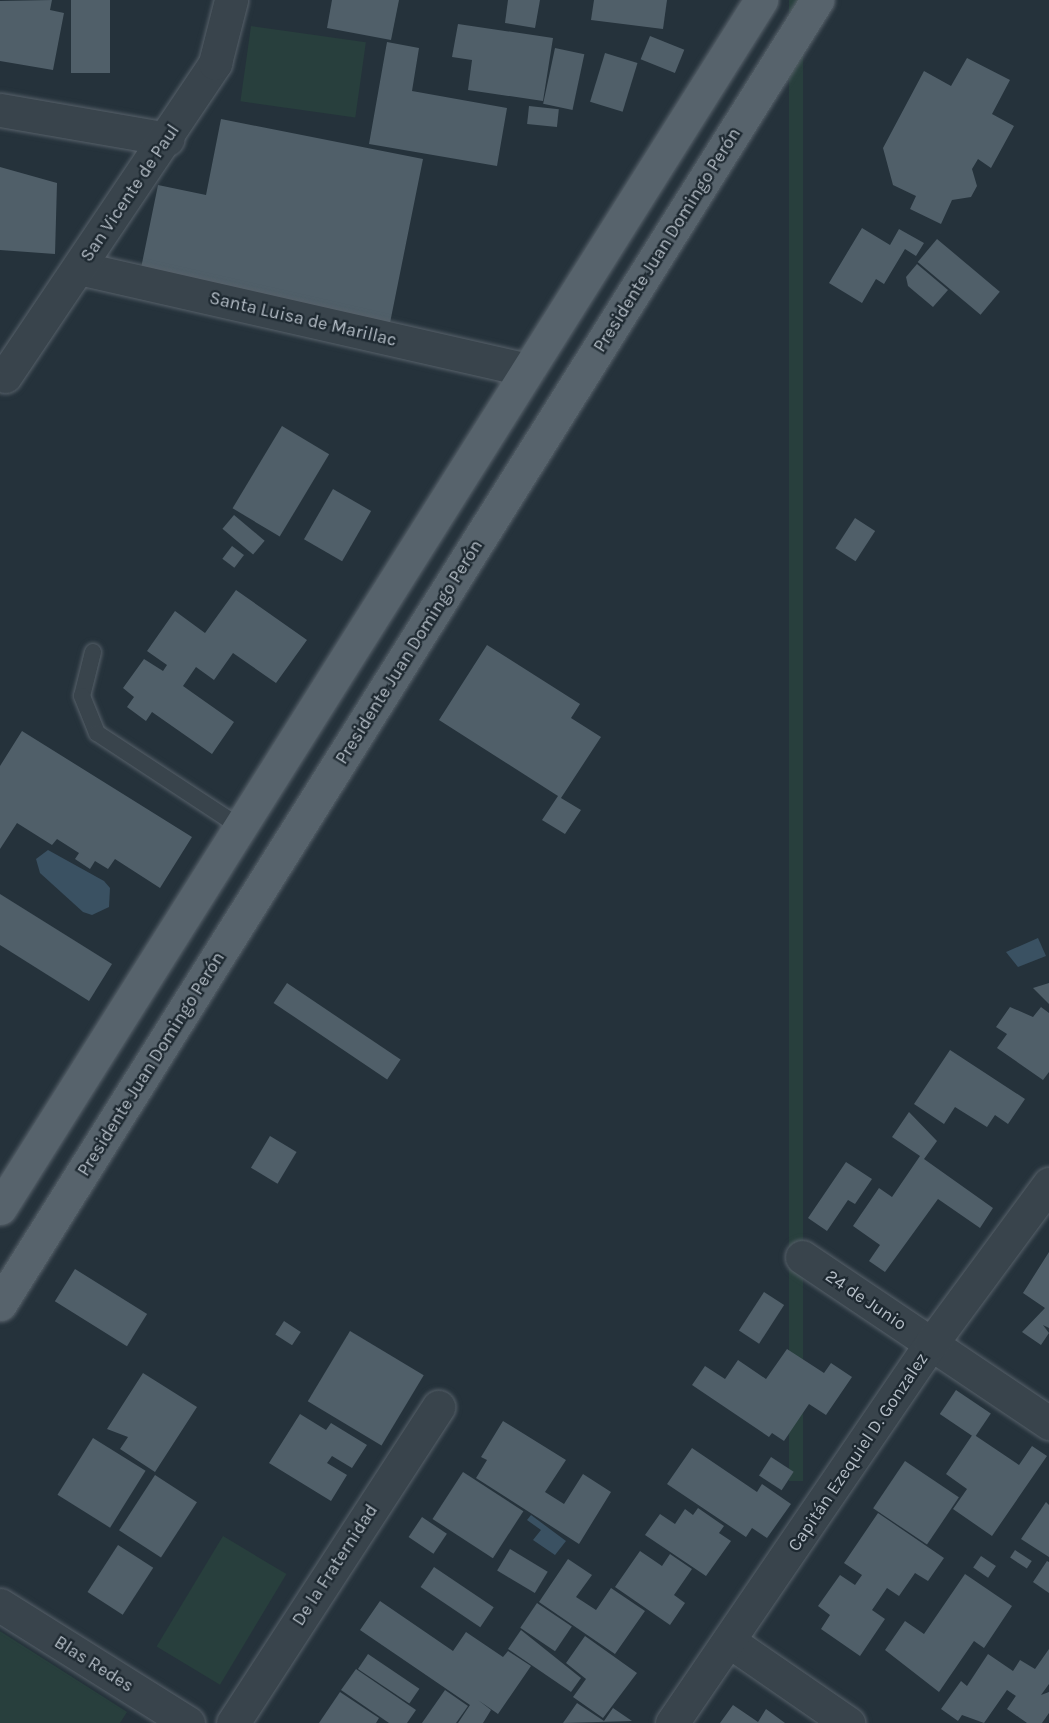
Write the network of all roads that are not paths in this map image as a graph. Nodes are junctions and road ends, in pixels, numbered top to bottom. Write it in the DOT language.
graph roads {
  1 [pos="231,0"];
  2 [pos="761,0"];
  3 [pos="817,0"];
  4 [pos="0,110"];
  5 [pos="168,138"];
  6 [pos="80,268"];
  7 [pos="528,370"];
  8 [pos="5,376"];
  9 [pos="439,510"];
  10 [pos="481,537"];
  11 [pos="93,652"];
  12 [pos="240,827"];
  13 [pos="1049,1184"];
  14 [pos="1,1204"];
  15 [pos="802,1257"];
  16 [pos="0,1304"];
  17 [pos="931,1344"];
  18 [pos="438,1407"];
  19 [pos="1049,1423"];
  20 [pos="0,1605"];
  21 [pos="729,1641"];
  22 [pos="189,1723"];
  23 [pos="233,1723"];
  24 [pos="672,1723"];
  25 [pos="848,1723"];
  1 -- 5 [label="street, San Vicente de Paul"];
  2 -- 7 [label="main road"];
  3 -- 10 [label="main road, Presidente Juan Domingo Perón"];
  4 -- 5 [label="street"];
  5 -- 6 [label="street, San Vicente de Paul"];
  6 -- 7 [label="street, Santa Luisa de Marillac"];
  6 -- 8 [label="street, San Vicente de Paul"];
  7 -- 9 [label="main road"];
  9 -- 10 [label="main road"];
  9 -- 12 [label="main road"];
  10 -- 16 [label="main road, Presidente Juan Domingo Perón"];
  11 -- 12 [label="lane"];
  12 -- 14 [label="main road"];
  13 -- 17 [label="street, Capitán Ezequiel D. Gonzalez"];
  15 -- 17 [label="street, 24 de Junio"];
  17 -- 19 [label="street, 24 de Junio"];
  17 -- 21 [label="street, Capitán Ezequiel D. Gonzalez"];
  18 -- 23 [label="street, De la Fraternidad"];
  20 -- 22 [label="street, Blas Redes"];
  21 -- 24 [label="street, Capitán Ezequiel D. Gonzalez"];
  21 -- 25 [label="street"];
}
